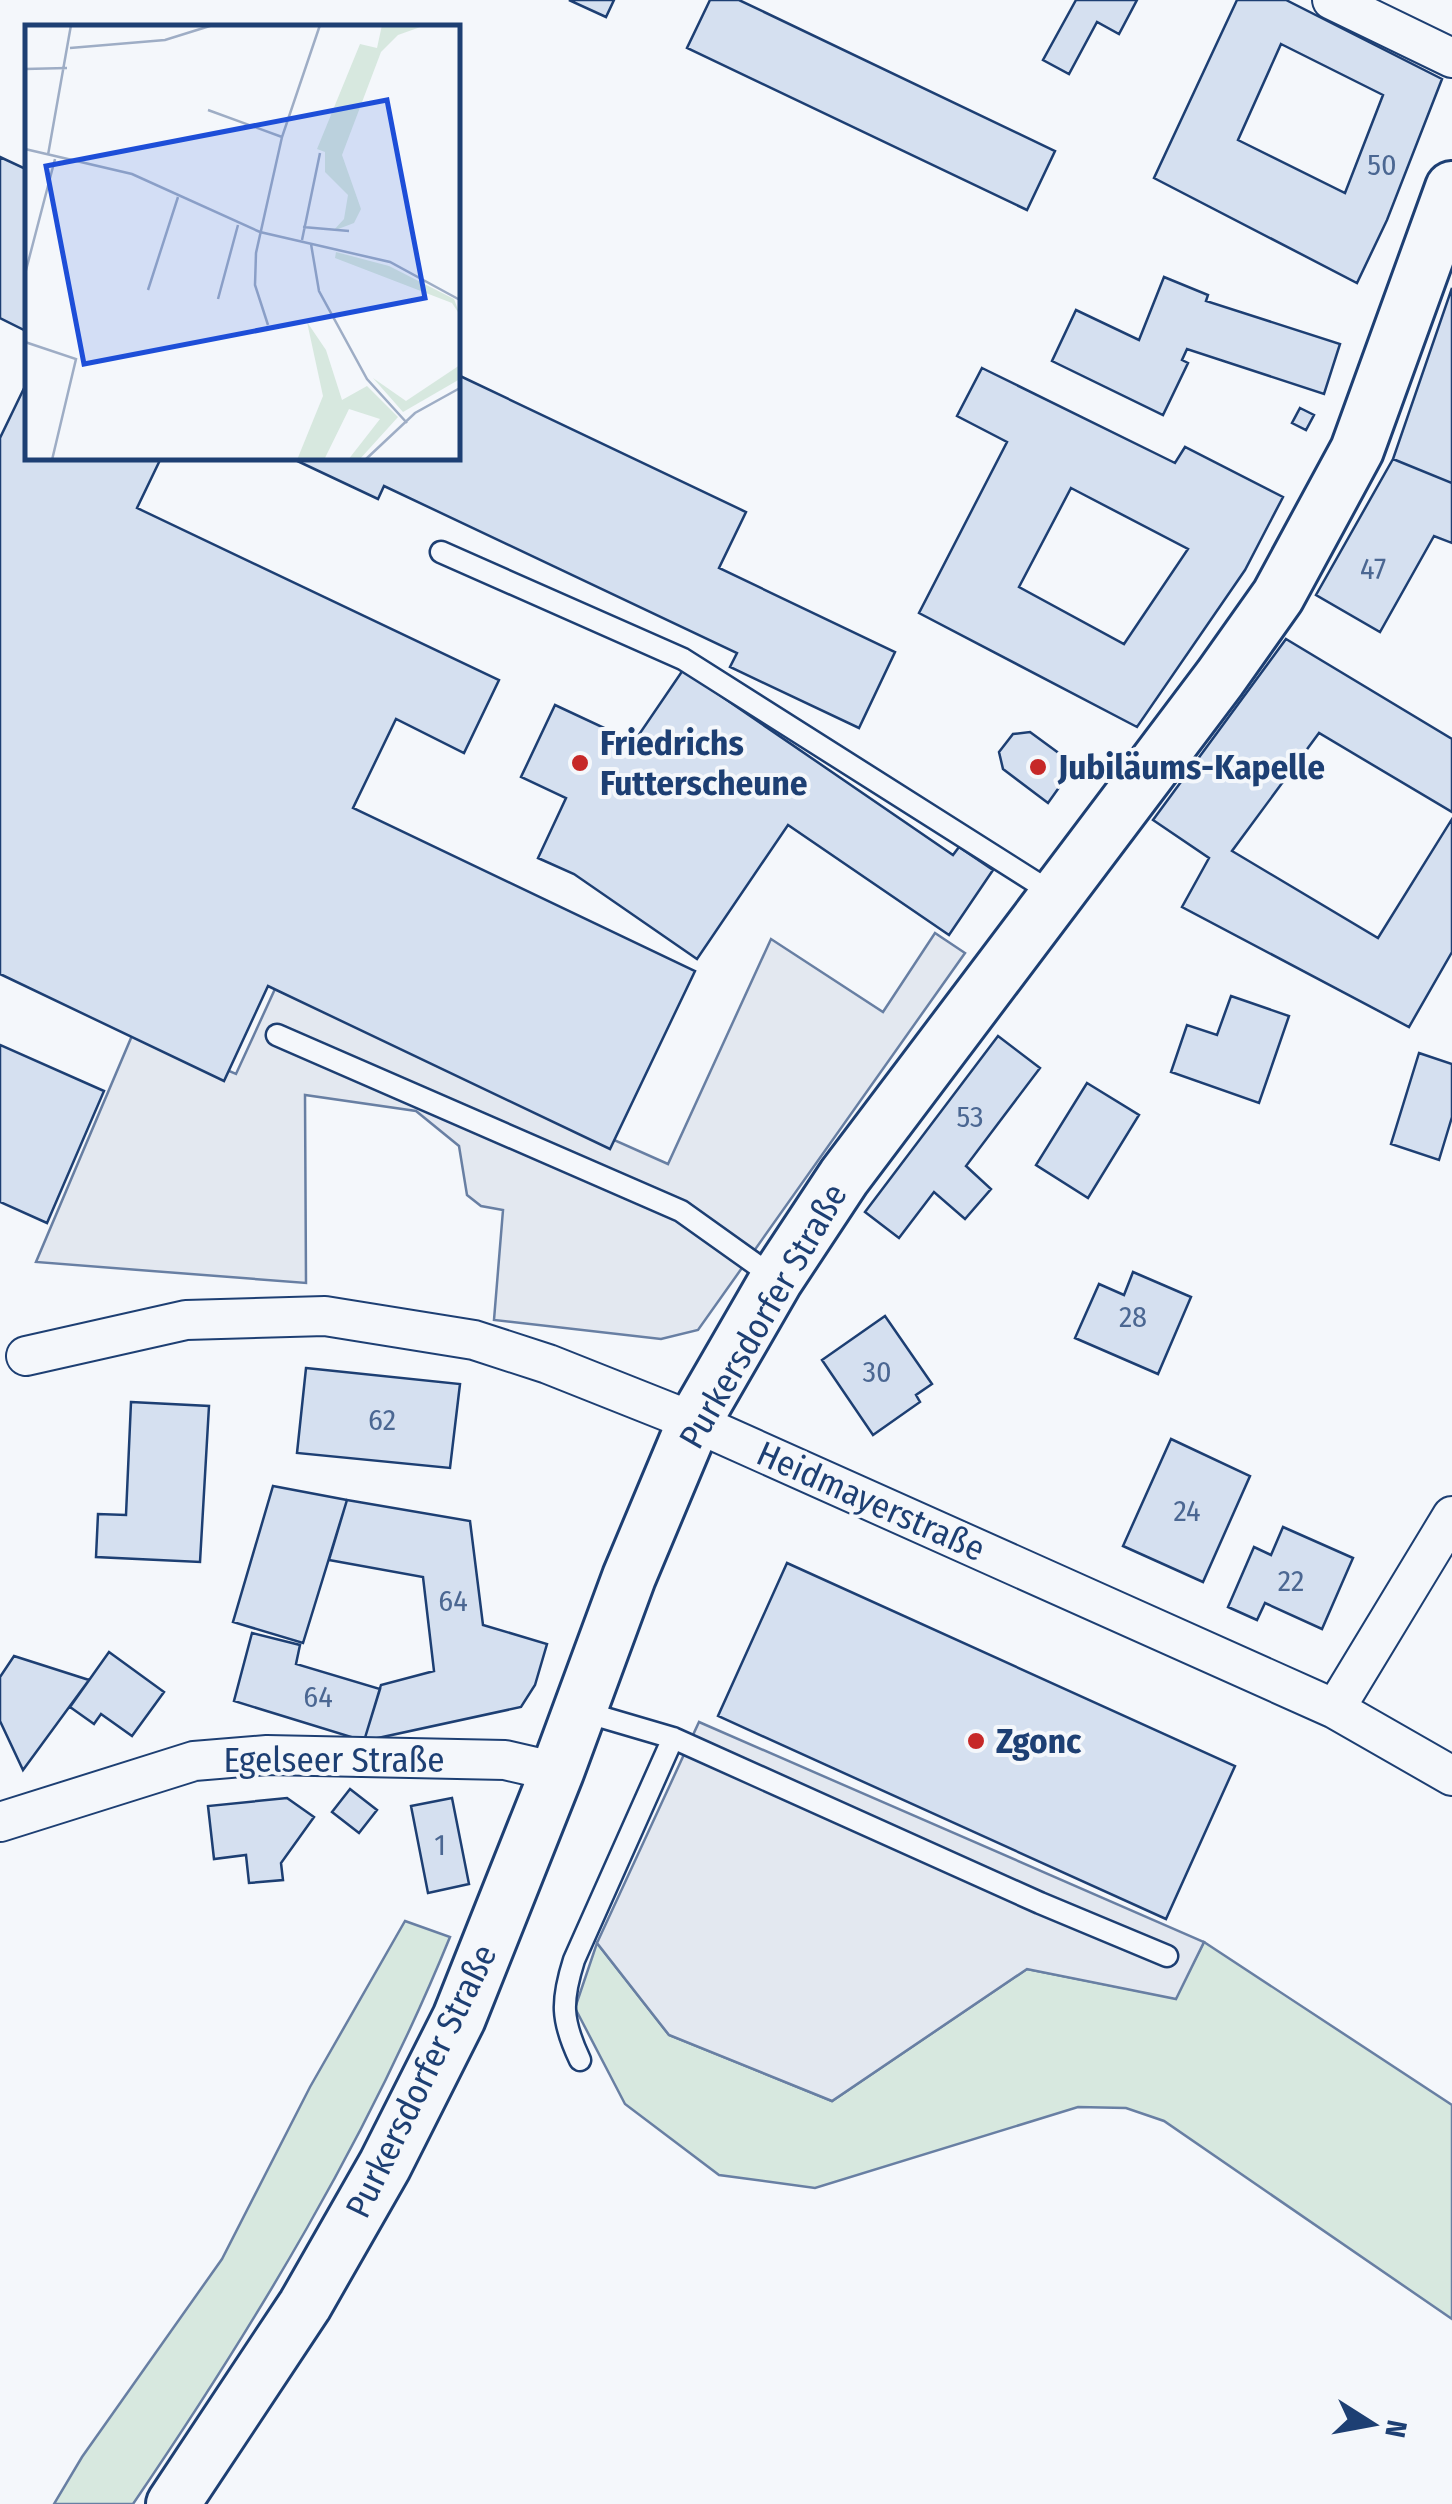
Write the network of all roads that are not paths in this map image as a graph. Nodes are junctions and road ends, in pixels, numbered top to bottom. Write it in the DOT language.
graph roads {
  1 [pos="1332,0"];
  2 [pos="1452,58"];
  3 [pos="1452,188"];
  4 [pos="441,552"];
  5 [pos="1054,894"];
  6 [pos="276,1035"];
  7 [pos="776,1280"];
  8 [pos="26,1356"];
  9 [pos="694,1422"];
  10 [pos="1452,1516"];
  11 [pos="1335,1709"];
  12 [pos="580,1711"];
  13 [pos="673,1738"];
  14 [pos="557,1772"];
  15 [pos="1452,1776"];
  16 [pos="0,1822"];
  17 [pos="1167,1956"];
  18 [pos="580,2060"];
  19 [pos="173,2504"];
  1 -- 2 [label="street"];
  3 -- 5 [label="main road, Purkersdorfer Straße"];
  4 -- 5 [label="lane"];
  5 -- 7 [label="main road, Purkersdorfer Straße"];
  6 -- 7 [label="lane"];
  7 -- 9 [label="main road, Purkersdorfer Straße"];
  8 -- 9 [label="street, Heidmayerstraße"];
  9 -- 11 [label="street, Heidmayerstraße"];
  9 -- 12 [label="main road, Purkersdorfer Straße"];
  10 -- 11 [label="street"];
  11 -- 15 [label="street, Heidmayerstraße"];
  12 -- 13 [label="lane"];
  12 -- 14 [label="main road, Purkersdorfer Straße"];
  13 -- 17 [label="lane"];
  13 -- 18 [label="lane"];
  14 -- 16 [label="street, Egelseer Straße"];
  14 -- 19 [label="main road, Purkersdorfer Straße"];
}
